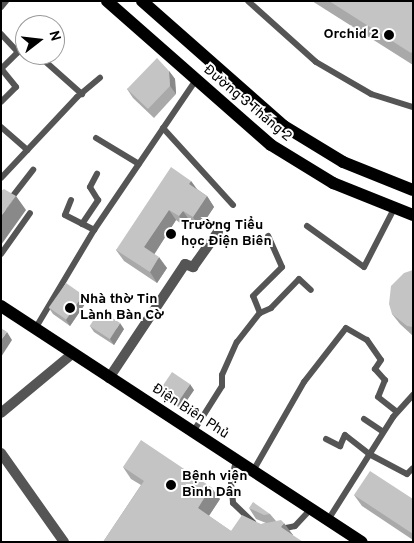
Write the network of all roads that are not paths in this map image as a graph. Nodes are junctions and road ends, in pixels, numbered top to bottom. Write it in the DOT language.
graph roads {
  1 [pos="6,1"];
  2 [pos="107,1"];
  3 [pos="142,1"];
  4 [pos="248,1"];
  5 [pos="1,6"];
  6 [pos="1,34"];
  7 [pos="15,46"];
  8 [pos="15,58"];
  9 [pos="49,65"];
  10 [pos="2,69"];
  11 [pos="100,78"];
  12 [pos="196,80"];
  13 [pos="82,94"];
  14 [pos="1,102"];
  15 [pos="413,107"];
  16 [pos="1,127"];
  17 [pos="163,128"];
  18 [pos="96,138"];
  19 [pos="27,150"];
  20 [pos="139,164"];
  21 [pos="32,170"];
  22 [pos="97,174"];
  23 [pos="1,178"];
  24 [pos="413,190"];
  25 [pos="71,200"];
  26 [pos="1,203"];
  27 [pos="233,205"];
  28 [pos="394,209"];
  29 [pos="30,213"];
  30 [pos="413,215"];
  31 [pos="82,224"];
  32 [pos="307,226"];
  33 [pos="94,230"];
  34 [pos="218,232"];
  35 [pos="268,236"];
  36 [pos="1,254"];
  37 [pos="311,290"];
  38 [pos="1,306"];
  39 [pos="260,313"];
  40 [pos="35,329"];
  41 [pos="72,354"];
  42 [pos="109,378"];
  43 [pos="413,395"];
  44 [pos="397,412"];
  45 [pos="1,413"];
  46 [pos="364,419"];
  47 [pos="193,432"];
  48 [pos="383,432"];
  49 [pos="326,439"];
  50 [pos="1,453"];
  51 [pos="369,454"];
  52 [pos="236,460"];
  53 [pos="413,468"];
  54 [pos="253,471"];
  55 [pos="311,509"];
  56 [pos="328,520"];
  57 [pos="259,525"];
  58 [pos="272,531"];
  59 [pos="64,542"];
  60 [pos="362,542"];
  1 -- 5 [label="lane"];
  2 -- 12 [label="main road, Đường 3 Tháng 2"];
  3 -- 24 [label="main road, Đường 3 Tháng 2"];
  4 -- 15 [label="lane"];
  6 -- 7 [label="lane"];
  8 -- 10 [label="lane"];
  9 -- 13 [label="lane"];
  10 -- 14 [label="lane"];
  11 -- 13 [label="lane"];
  12 -- 17 [label="lane"];
  12 -- 28 [label="main road, Đường 3 Tháng 2"];
  13 -- 19 [label="lane"];
  16 -- 19 [label="lane"];
  17 -- 20 [label="lane"];
  17 -- 27 [label="lane"];
  18 -- 20 [label="lane"];
  19 -- 23 [label="lane"];
  20 -- 33 [label="lane"];
  21 -- 26 [label="lane"];
  22 -- 31 [label="lane"];
  25 -- 31 [label="lane"];
  28 -- 30 [label="main road, Đường 3 Tháng 2"];
  28 -- 32 [label="lane"];
  29 -- 36 [label="lane"];
  31 -- 33 [label="lane"];
  33 -- 40 [label="lane"];
  34 -- 42 [label="street"];
  35 -- 39 [label="lane"];
  37 -- 39 [label="lane"];
  38 -- 40 [label="main road, Điện Biên Phủ"];
  39 -- 47 [label="lane"];
  40 -- 41 [label="main road, Điện Biên Phủ"];
  41 -- 42 [label="main road, Điện Biên Phủ"];
  41 -- 45 [label="street"];
  42 -- 47 [label="main road, Điện Biên Phủ"];
  43 -- 44 [label="lane"];
  44 -- 48 [label="lane"];
  44 -- 54 [label="lane"];
  46 -- 48 [label="lane"];
  47 -- 52 [label="main road, Điện Biên Phủ"];
  48 -- 51 [label="lane"];
  49 -- 51 [label="lane"];
  50 -- 59 [label="street"];
  51 -- 53 [label="lane"];
  51 -- 56 [label="lane"];
  52 -- 54 [label="main road, Điện Biên Phủ"];
  52 -- 57 [label="lane"];
  54 -- 55 [label="main road, Điện Biên Phủ"];
  55 -- 56 [label="main road, Điện Biên Phủ"];
  55 -- 58 [label="lane"];
  56 -- 60 [label="main road, Điện Biên Phủ"];
}
